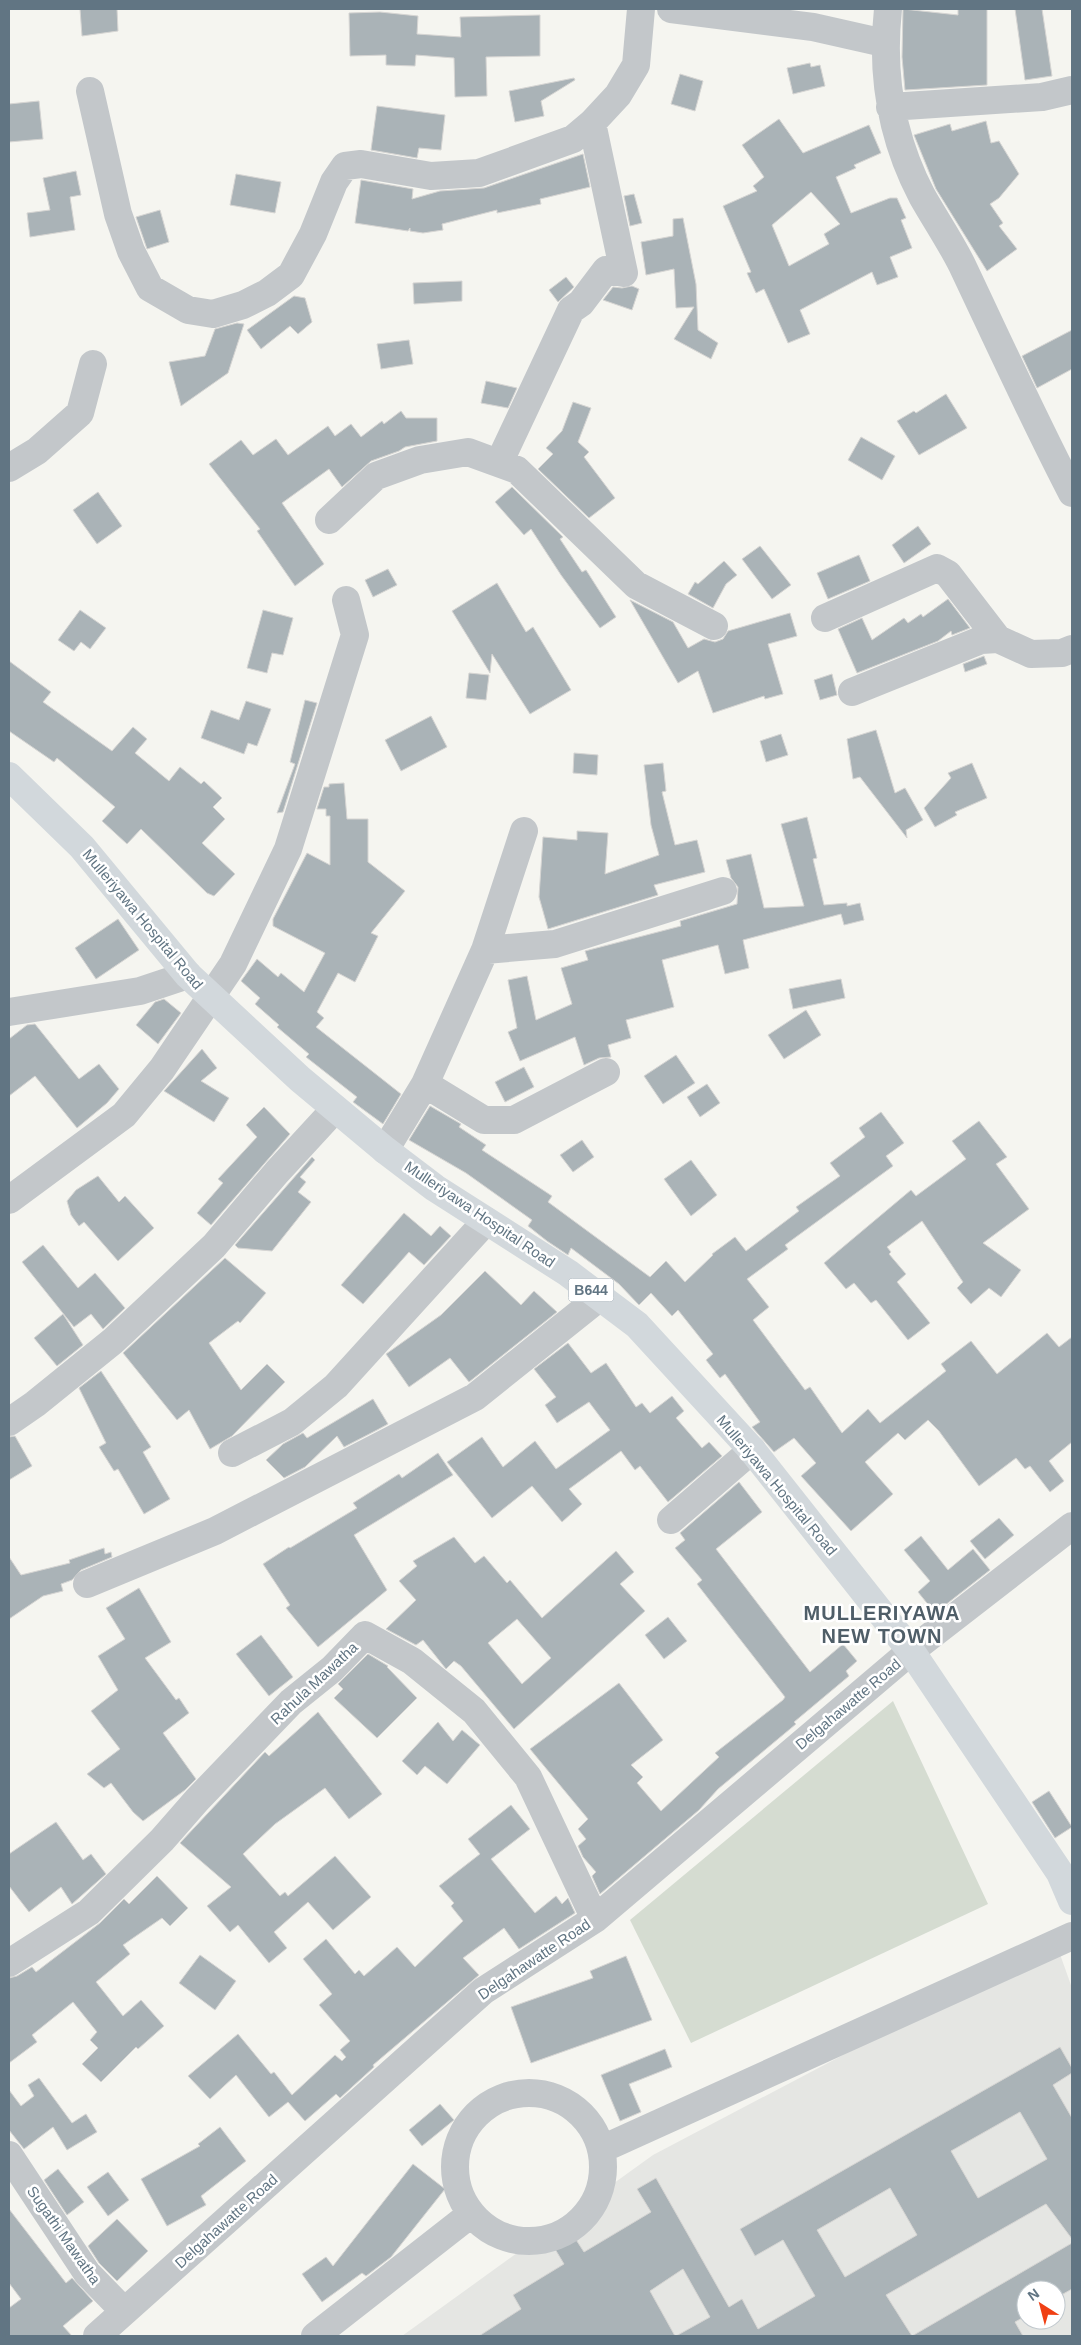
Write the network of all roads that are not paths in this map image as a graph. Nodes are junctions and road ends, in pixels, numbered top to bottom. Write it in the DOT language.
graph roads {
  1 [pos="641,9"];
  2 [pos="671,9"];
  3 [pos="888,9"];
  4 [pos="884,43"];
  5 [pos="1072,90"];
  6 [pos="90,91"];
  7 [pos="890,107"];
  8 [pos="592,123"];
  9 [pos="93,364"];
  10 [pos="499,464"];
  11 [pos="9,468"];
  12 [pos="1072,493"];
  13 [pos="329,520"];
  14 [pos="346,600"];
  15 [pos="825,618"];
  16 [pos="714,626"];
  17 [pos="998,639"];
  18 [pos="1072,649"];
  19 [pos="852,692"];
  20 [pos="9,776"];
  21 [pos="524,830"];
  22 [pos="723,892"];
  23 [pos="485,950"];
  24 [pos="188,975"];
  25 [pos="212,998"];
  26 [pos="9,1012"];
  27 [pos="606,1072"];
  28 [pos="425,1084"];
  29 [pos="334,1109"];
  30 [pos="385,1150"];
  31 [pos="9,1200"];
  32 [pos="486,1221"];
  33 [pos="600,1297"];
  34 [pos="9,1422"];
  35 [pos="752,1450"];
  36 [pos="232,1452"];
  37 [pos="671,1520"];
  38 [pos="1072,1526"];
  39 [pos="87,1584"];
  40 [pos="912,1651"];
  41 [pos="1072,1901"];
  42 [pos="594,1919"];
  43 [pos="1072,1936"];
  44 [pos="9,1963"];
  45 [pos="602,2149"];
  46 [pos="9,2155"];
  47 [pos="471,2214"];
  48 [pos="124,2312"];
  49 [pos="97,2336"];
  50 [pos="315,2336"];
  1 -- 8 [label="street"];
  2 -- 4 [label="street"];
  3 -- 4 [label="street"];
  4 -- 7 [label="street"];
  5 -- 7 [label="street"];
  6 -- 8 [label="street"];
  7 -- 12 [label="street"];
  8 -- 10 [label="street"];
  9 -- 11 [label="street"];
  10 -- 13 [label="street"];
  10 -- 16 [label="street"];
  14 -- 25 [label="street"];
  15 -- 17 [label="street"];
  17 -- 18 [label="street"];
  17 -- 19 [label="street"];
  20 -- 24 [label="main road, Mulleriyawa Hospital Road / B644"];
  21 -- 23 [label="street"];
  22 -- 23 [label="street"];
  23 -- 28 [label="street"];
  24 -- 25 [label="main road, Mulleriyawa Hospital Road / B644"];
  24 -- 26 [label="street"];
  25 -- 29 [label="main road, Mulleriyawa Hospital Road / B644"];
  25 -- 31 [label="street"];
  27 -- 28 [label="street"];
  28 -- 30 [label="street"];
  29 -- 30 [label="main road, Mulleriyawa Hospital Road / B644"];
  29 -- 34 [label="street"];
  30 -- 32 [label="main road, Mulleriyawa Hospital Road / B644"];
  32 -- 33 [label="main road, Mulleriyawa Hospital Road / B644"];
  32 -- 36 [label="street"];
  33 -- 35 [label="main road, Mulleriyawa Hospital Road / B644"];
  33 -- 39 [label="street"];
  35 -- 37 [label="street"];
  35 -- 40 [label="main road, Mulleriyawa Hospital Road / B644"];
  38 -- 40 [label="street, Delgahawatte Road"];
  40 -- 41 [label="main road, Mulleriyawa Hospital Road / B644"];
  40 -- 42 [label="street, Delgahawatte Road"];
  42 -- 44 [label="street, Rahula Mawatha"];
  42 -- 48 [label="street, Delgahawatte Road"];
  43 -- 45 [label="street"];
  45 -- 47 [label="street"];
  45 -- 47 [label="street"];
  46 -- 48 [label="street, Sugathi Mawatha"];
  47 -- 50 [label="street"];
  48 -- 49 [label="street, Delgahawatte Road"];
}
